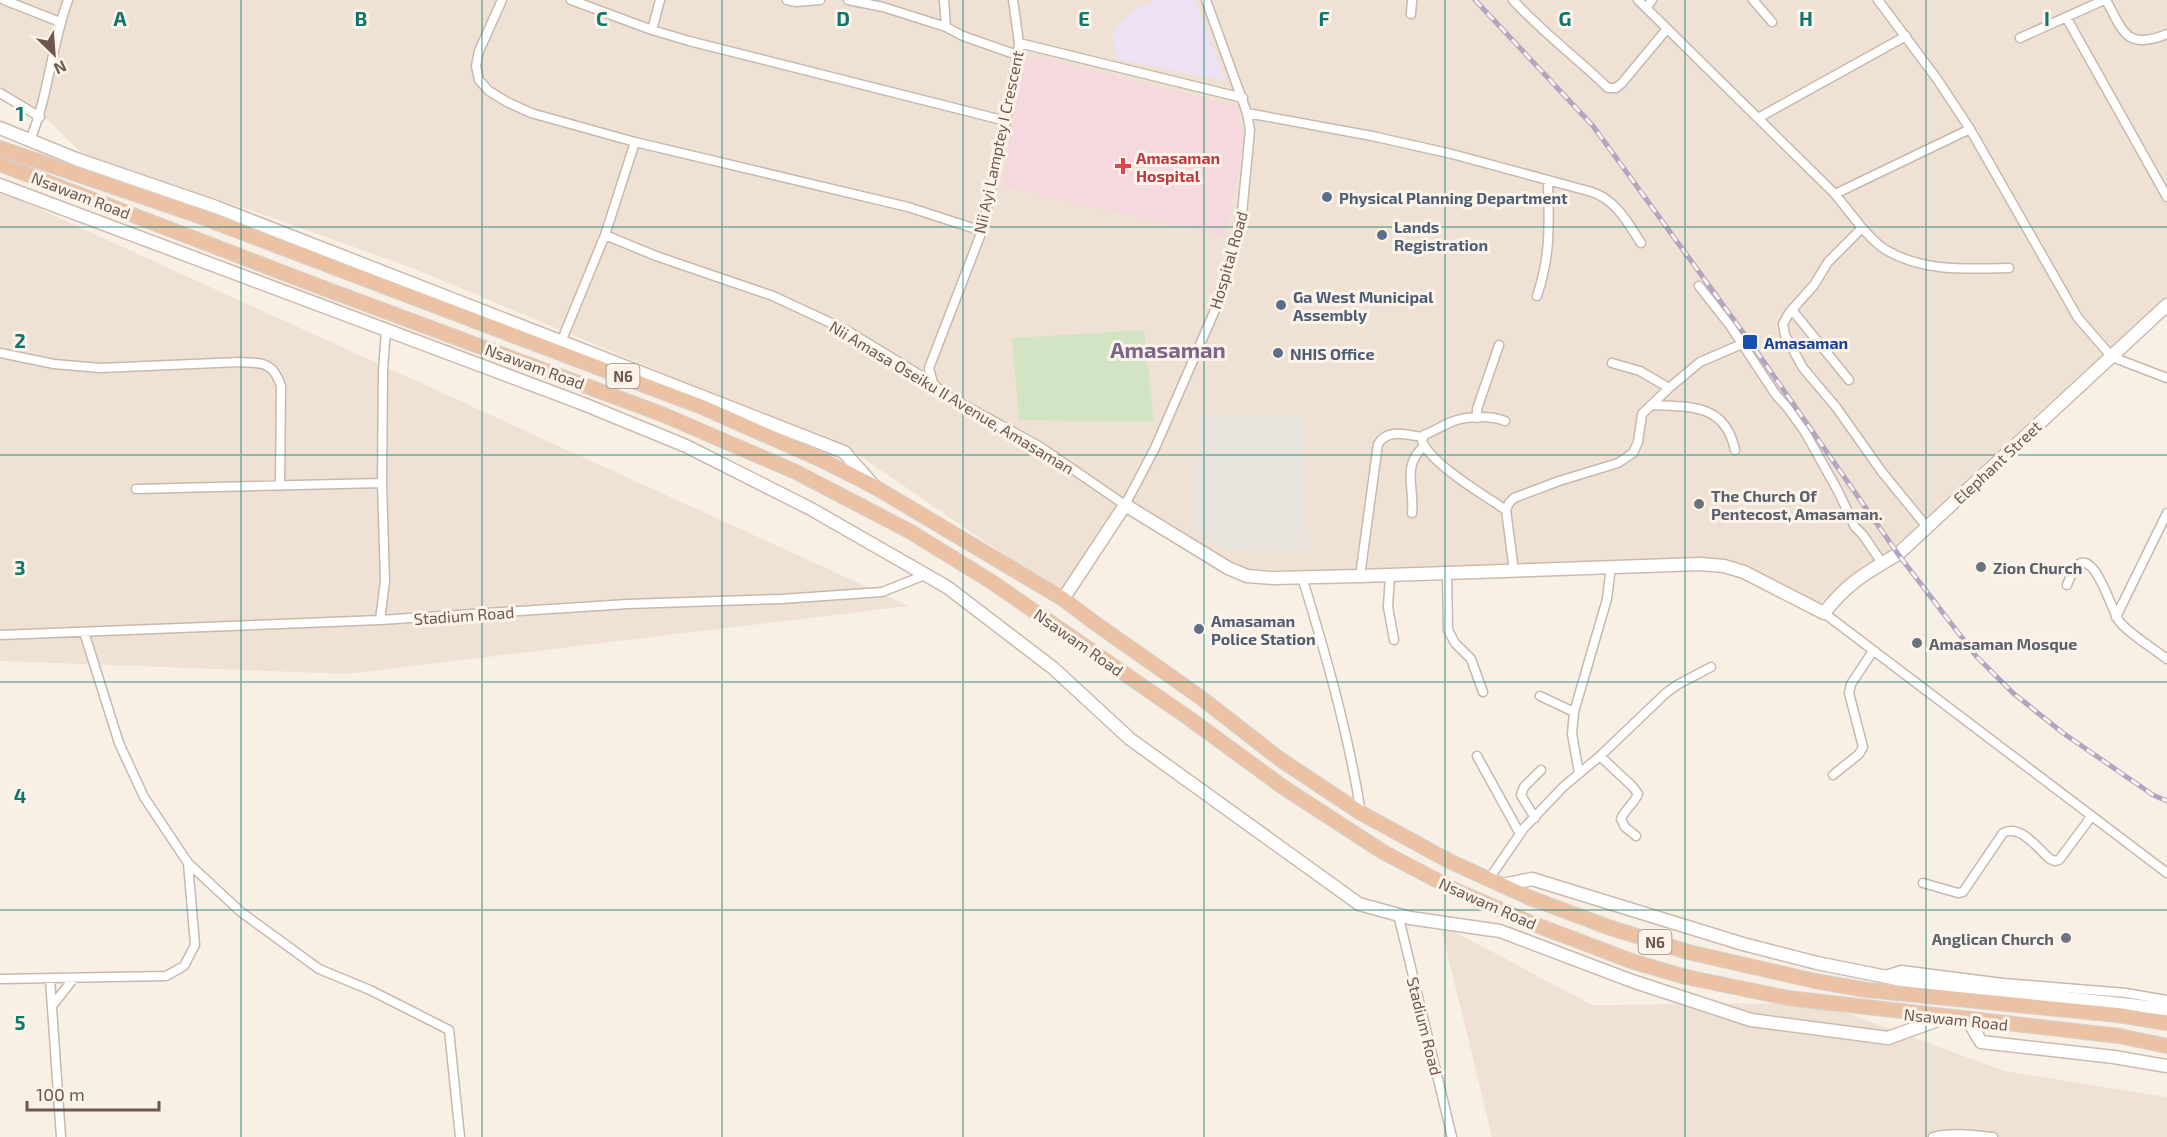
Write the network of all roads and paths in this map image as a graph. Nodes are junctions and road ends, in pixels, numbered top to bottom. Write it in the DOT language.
graph roads {
  1 [pos="4,0"];
  2 [pos="68,0"];
  3 [pos="502,0"];
  4 [pos="571,0"];
  5 [pos="660,0"];
  6 [pos="787,0"];
  7 [pos="820,0"];
  8 [pos="848,0"];
  9 [pos="944,0"];
  10 [pos="1013,0"];
  11 [pos="1206,0"];
  12 [pos="1412,0"];
  13 [pos="1513,0"];
  14 [pos="1638,0"];
  15 [pos="1753,0"];
  16 [pos="1878,0"];
  17 [pos="2105,0"];
  18 [pos="1650,4"];
  19 [pos="1411,14"];
  20 [pos="2066,17"];
  21 [pos="60,22"];
  22 [pos="1772,22"];
  23 [pos="946,27"];
  24 [pos="652,30"];
  25 [pos="1666,30"];
  26 [pos="2167,34"];
  27 [pos="1906,36"];
  28 [pos="2020,38"];
  29 [pos="1019,43"];
  30 [pos="1017,55"];
  31 [pos="0,93"];
  32 [pos="1243,98"];
  33 [pos="1247,113"];
  34 [pos="40,117"];
  35 [pos="1758,118"];
  36 [pos="1006,121"];
  37 [pos="0,128"];
  38 [pos="1971,129"];
  39 [pos="30,140"];
  40 [pos="635,142"];
  41 [pos="0,148"];
  42 [pos="0,164"];
  43 [pos="1548,180"];
  44 [pos="1,189"];
  45 [pos="1835,194"];
  46 [pos="2167,197"];
  47 [pos="1862,228"];
  48 [pos="982,231"];
  49 [pos="605,235"];
  50 [pos="1641,243"];
  51 [pos="2009,268"];
  52 [pos="1699,286"];
  53 [pos="1537,297"];
  54 [pos="2167,305"];
  55 [pos="1792,310"];
  56 [pos="386,330"];
  57 [pos="561,342"];
  58 [pos="1742,344"];
  59 [pos="1499,345"];
  60 [pos="0,353"];
  61 [pos="2112,357"];
  62 [pos="1612,363"];
  63 [pos="2167,378"];
  64 [pos="1849,380"];
  65 [pos="933,383"];
  66 [pos="1669,388"];
  67 [pos="1651,405"];
  68 [pos="1477,418"];
  69 [pos="1505,421"];
  70 [pos="1423,442"];
  71 [pos="1735,450"];
  72 [pos="382,483"];
  73 [pos="280,486"];
  74 [pos="875,487"];
  75 [pos="136,489"];
  76 [pos="1125,505"];
  77 [pos="1506,510"];
  78 [pos="1412,513"];
  79 [pos="2167,513"];
  80 [pos="1927,527"];
  81 [pos="1882,563"];
  82 [pos="1611,566"];
  83 [pos="1514,571"];
  84 [pos="1447,573"];
  85 [pos="925,575"];
  86 [pos="1390,575"];
  87 [pos="1360,576"];
  88 [pos="1302,577"];
  89 [pos="2067,585"];
  90 [pos="1063,599"];
  91 [pos="1824,613"];
  92 [pos="2116,617"];
  93 [pos="380,620"];
  94 [pos="84,632"];
  95 [pos="0,635"];
  96 [pos="1394,640"];
  97 [pos="1873,651"];
  98 [pos="2167,659"];
  99 [pos="1711,667"];
  100 [pos="1483,692"];
  101 [pos="1540,696"];
  102 [pos="1574,712"];
  103 [pos="1477,756"];
  104 [pos="1600,756"];
  105 [pos="1541,770"];
  106 [pos="1579,773"];
  107 [pos="1833,775"];
  108 [pos="1361,813"];
  109 [pos="2091,817"];
  110 [pos="1535,818"];
  111 [pos="1520,834"];
  112 [pos="1636,836"];
  113 [pos="188,864"];
  114 [pos="2167,873"];
  115 [pos="1489,879"];
  116 [pos="1923,883"];
  117 [pos="1503,885"];
  118 [pos="1398,914"];
  119 [pos="1881,976"];
  120 [pos="74,978"];
  121 [pos="0,979"];
  122 [pos="50,979"];
  123 [pos="2167,1000"];
  124 [pos="52,1006"];
  125 [pos="2167,1009"];
  126 [pos="1946,1017"];
  127 [pos="1968,1020"];
  128 [pos="2167,1023"];
  129 [pos="2167,1046"];
  130 [pos="2167,1066"];
  131 [pos="61,1137"];
  132 [pos="460,1137"];
  133 [pos="1452,1137"];
  134 [pos="1933,1137"];
  135 [pos="1993,1137"];
  1 -- 21 [label="street"];
  2 -- 21 [label="street"];
  3 -- 40 [label="street"];
  4 -- 24 [label="street"];
  5 -- 24 [label="street"];
  6 -- 7 [label="street"];
  8 -- 23 [label="street"];
  9 -- 23 [label="street"];
  10 -- 29 [label="street, Nii Ayi Lamptey I Crescent"];
  11 -- 32 [label="street, Hospital Road"];
  12 -- 19 [label="street"];
  13 -- 25 [label="street"];
  14 -- 18 [label="street"];
  15 -- 22 [label="street"];
  16 -- 27 [label="street"];
  17 -- 20 [label="street"];
  17 -- 26 [label="street"];
  18 -- 25 [label="street"];
  20 -- 28 [label="street"];
  20 -- 46 [label="street"];
  21 -- 34 [label="street"];
  23 -- 30 [label="street"];
  24 -- 36 [label="street"];
  25 -- 35 [label="street"];
  27 -- 35 [label="street"];
  27 -- 38 [label="street"];
  29 -- 30 [label="street, Nii Ayi Lamptey I Crescent"];
  29 -- 32 [label="street"];
  30 -- 36 [label="street, Nii Ayi Lamptey I Crescent"];
  31 -- 34 [label="street"];
  32 -- 33 [label="street, Hospital Road"];
  33 -- 43 [label="street"];
  33 -- 76 [label="street, Hospital Road"];
  34 -- 39 [label="street"];
  35 -- 45 [label="street"];
  36 -- 48 [label="street, Nii Ayi Lamptey I Crescent"];
  37 -- 39 [label="main road"];
  38 -- 45 [label="street"];
  38 -- 61 [label="street"];
  39 -- 57 [label="main road"];
  40 -- 48 [label="street"];
  40 -- 49 [label="street"];
  41 -- 74 [label="highway, Nsawam Road / N6"];
  42 -- 126 [label="highway, Nsawam Road / N6"];
  43 -- 50 [label="street"];
  43 -- 53 [label="street"];
  44 -- 56 [label="main road"];
  45 -- 47 [label="street"];
  47 -- 51 [label="street"];
  47 -- 55 [label="street"];
  48 -- 65 [label="street, Nii Ayi Lamptey I Crescent"];
  49 -- 57 [label="street"];
  49 -- 65 [label="street, Nii Amasa Oseiku II Avenue, Amasaman"];
  52 -- 58 [label="street"];
  54 -- 61 [label="main road, Elephant Street"];
  55 -- 64 [label="street"];
  55 -- 80 [label="street"];
  56 -- 72 [label="street"];
  56 -- 85 [label="main road"];
  57 -- 74 [label="main road"];
  58 -- 66 [label="street"];
  58 -- 81 [label="street"];
  59 -- 68 [label="street"];
  60 -- 73 [label="street"];
  61 -- 63 [label="street"];
  61 -- 80 [label="main road, Elephant Street"];
  62 -- 66 [label="street"];
  65 -- 76 [label="street, Nii Amasa Oseiku II Avenue, Amasaman"];
  66 -- 67 [label="street"];
  67 -- 71 [label="street"];
  67 -- 77 [label="street"];
  68 -- 69 [label="street"];
  68 -- 70 [label="street"];
  70 -- 77 [label="street"];
  70 -- 78 [label="street"];
  70 -- 87 [label="street"];
  72 -- 73 [label="street"];
  72 -- 93 [label="street"];
  73 -- 75 [label="street"];
  74 -- 90 [label="highway, Nsawam Road / N6"];
  76 -- 88 [label="main road"];
  76 -- 90 [label="main road, Hospital Road"];
  77 -- 83 [label="street"];
  79 -- 92 [label="street"];
  80 -- 81 [label="main road, Elephant Street"];
  81 -- 91 [label="main road, Elephant Street"];
  82 -- 83 [label="main road"];
  82 -- 91 [label="main road"];
  82 -- 102 [label="street"];
  83 -- 84 [label="main road"];
  84 -- 86 [label="main road"];
  84 -- 100 [label="street"];
  85 -- 93 [label="street, Stadium Road"];
  85 -- 118 [label="main road"];
  86 -- 87 [label="main road"];
  86 -- 96 [label="street"];
  87 -- 88 [label="main road"];
  88 -- 108 [label="street"];
  89 -- 92 [label="street"];
  90 -- 108 [label="highway, Nsawam Road / N6"];
  91 -- 97 [label="street"];
  92 -- 98 [label="street"];
  93 -- 94 [label="street, Stadium Road"];
  94 -- 95 [label="street, Stadium Road"];
  94 -- 113 [label="street"];
  97 -- 107 [label="street"];
  97 -- 109 [label="street"];
  99 -- 104 [label="street"];
  101 -- 102 [label="street"];
  102 -- 106 [label="street"];
  103 -- 111 [label="street"];
  104 -- 106 [label="street"];
  104 -- 112 [label="street"];
  105 -- 110 [label="street"];
  106 -- 110 [label="street"];
  108 -- 115 [label="highway, Nsawam Road / N6"];
  109 -- 114 [label="street"];
  109 -- 116 [label="street"];
  110 -- 111 [label="street"];
  111 -- 115 [label="street"];
  113 -- 120 [label="street"];
  113 -- 132 [label="street"];
  115 -- 117 [label="highway, Nsawam Road / N6"];
  117 -- 119 [label="main road"];
  117 -- 128 [label="highway, Nsawam Road / N6"];
  118 -- 126 [label="main road"];
  118 -- 133 [label="street, Stadium Road"];
  119 -- 123 [label="street"];
  119 -- 125 [label="main road"];
  120 -- 122 [label="street"];
  120 -- 124 [label="street"];
  121 -- 122 [label="street"];
  122 -- 124 [label="street"];
  124 -- 131 [label="street"];
  126 -- 127 [label="highway, Nsawam Road / N6"];
  127 -- 129 [label="highway, Nsawam Road / N6"];
  127 -- 130 [label="main road"];
  134 -- 135 [label="street"];
}
